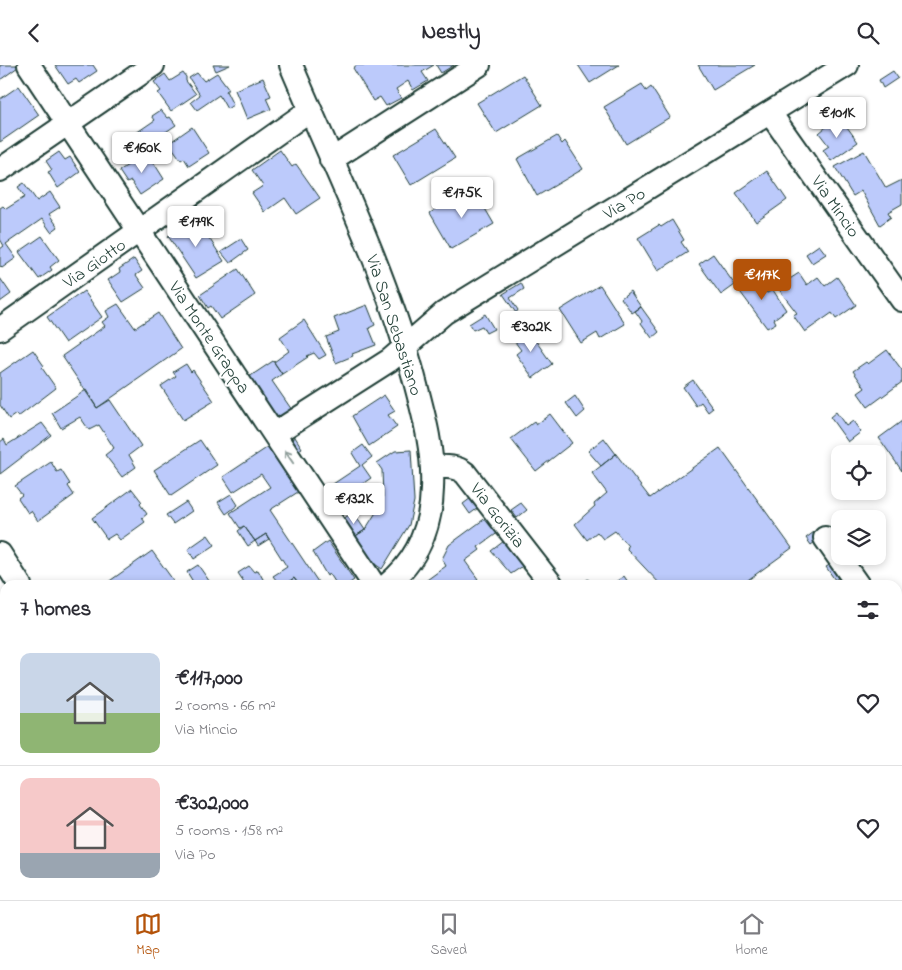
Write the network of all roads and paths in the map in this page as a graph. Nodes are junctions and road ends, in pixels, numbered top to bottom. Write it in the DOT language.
graph roads {
  1 [pos="30,65"];
  2 [pos="152,65"];
  3 [pos="291,65"];
  4 [pos="479,65"];
  5 [pos="847,65"];
  6 [pos="825,71"];
  7 [pos="310,110"];
  8 [pos="770,113"];
  9 [pos="68,123"];
  10 [pos="331,160"];
  11 [pos="0,170"];
  12 [pos="139,231"];
  13 [pos="902,300"];
  14 [pos="0,329"];
  15 [pos="405,347"];
  16 [pos="274,434"];
  17 [pos="432,467"];
  18 [pos="825,538"];
  19 [pos="0,554"];
  20 [pos="17,580"];
  21 [pos="371,580"];
  22 [pos="393,580"];
  23 [pos="548,580"];
  24 [pos="854,580"];
  1 -- 9 [label="street, Via Monte Grappa"];
  2 -- 9 [label="street"];
  3 -- 7 [label="street, Via San Sebastiano"];
  4 -- 10 [label="street"];
  5 -- 6 [label="street, Via Po"];
  6 -- 8 [label="street, Via Po"];
  7 -- 10 [label="street, Via San Sebastiano"];
  7 -- 12 [label="street, Via Giotto"];
  8 -- 13 [label="street, Via Mincio"];
  8 -- 15 [label="street, Via Po"];
  9 -- 11 [label="street"];
  9 -- 12 [label="street, Via Monte Grappa"];
  10 -- 15 [label="street, Via San Sebastiano"];
  12 -- 14 [label="street, Via Giotto"];
  12 -- 16 [label="street, Via Monte Grappa"];
  15 -- 16 [label="street, Via Po"];
  15 -- 17 [label="street, Via San Sebastiano"];
  21 -- 16 [label="street, Via Monte Grappa, one-way"];
  17 -- 22 [label="street, Via San Sebastiano"];
  17 -- 23 [label="street, Via Gorizia"];
  18 -- 24 [label="street"];
  19 -- 20 [label="street"];
}
